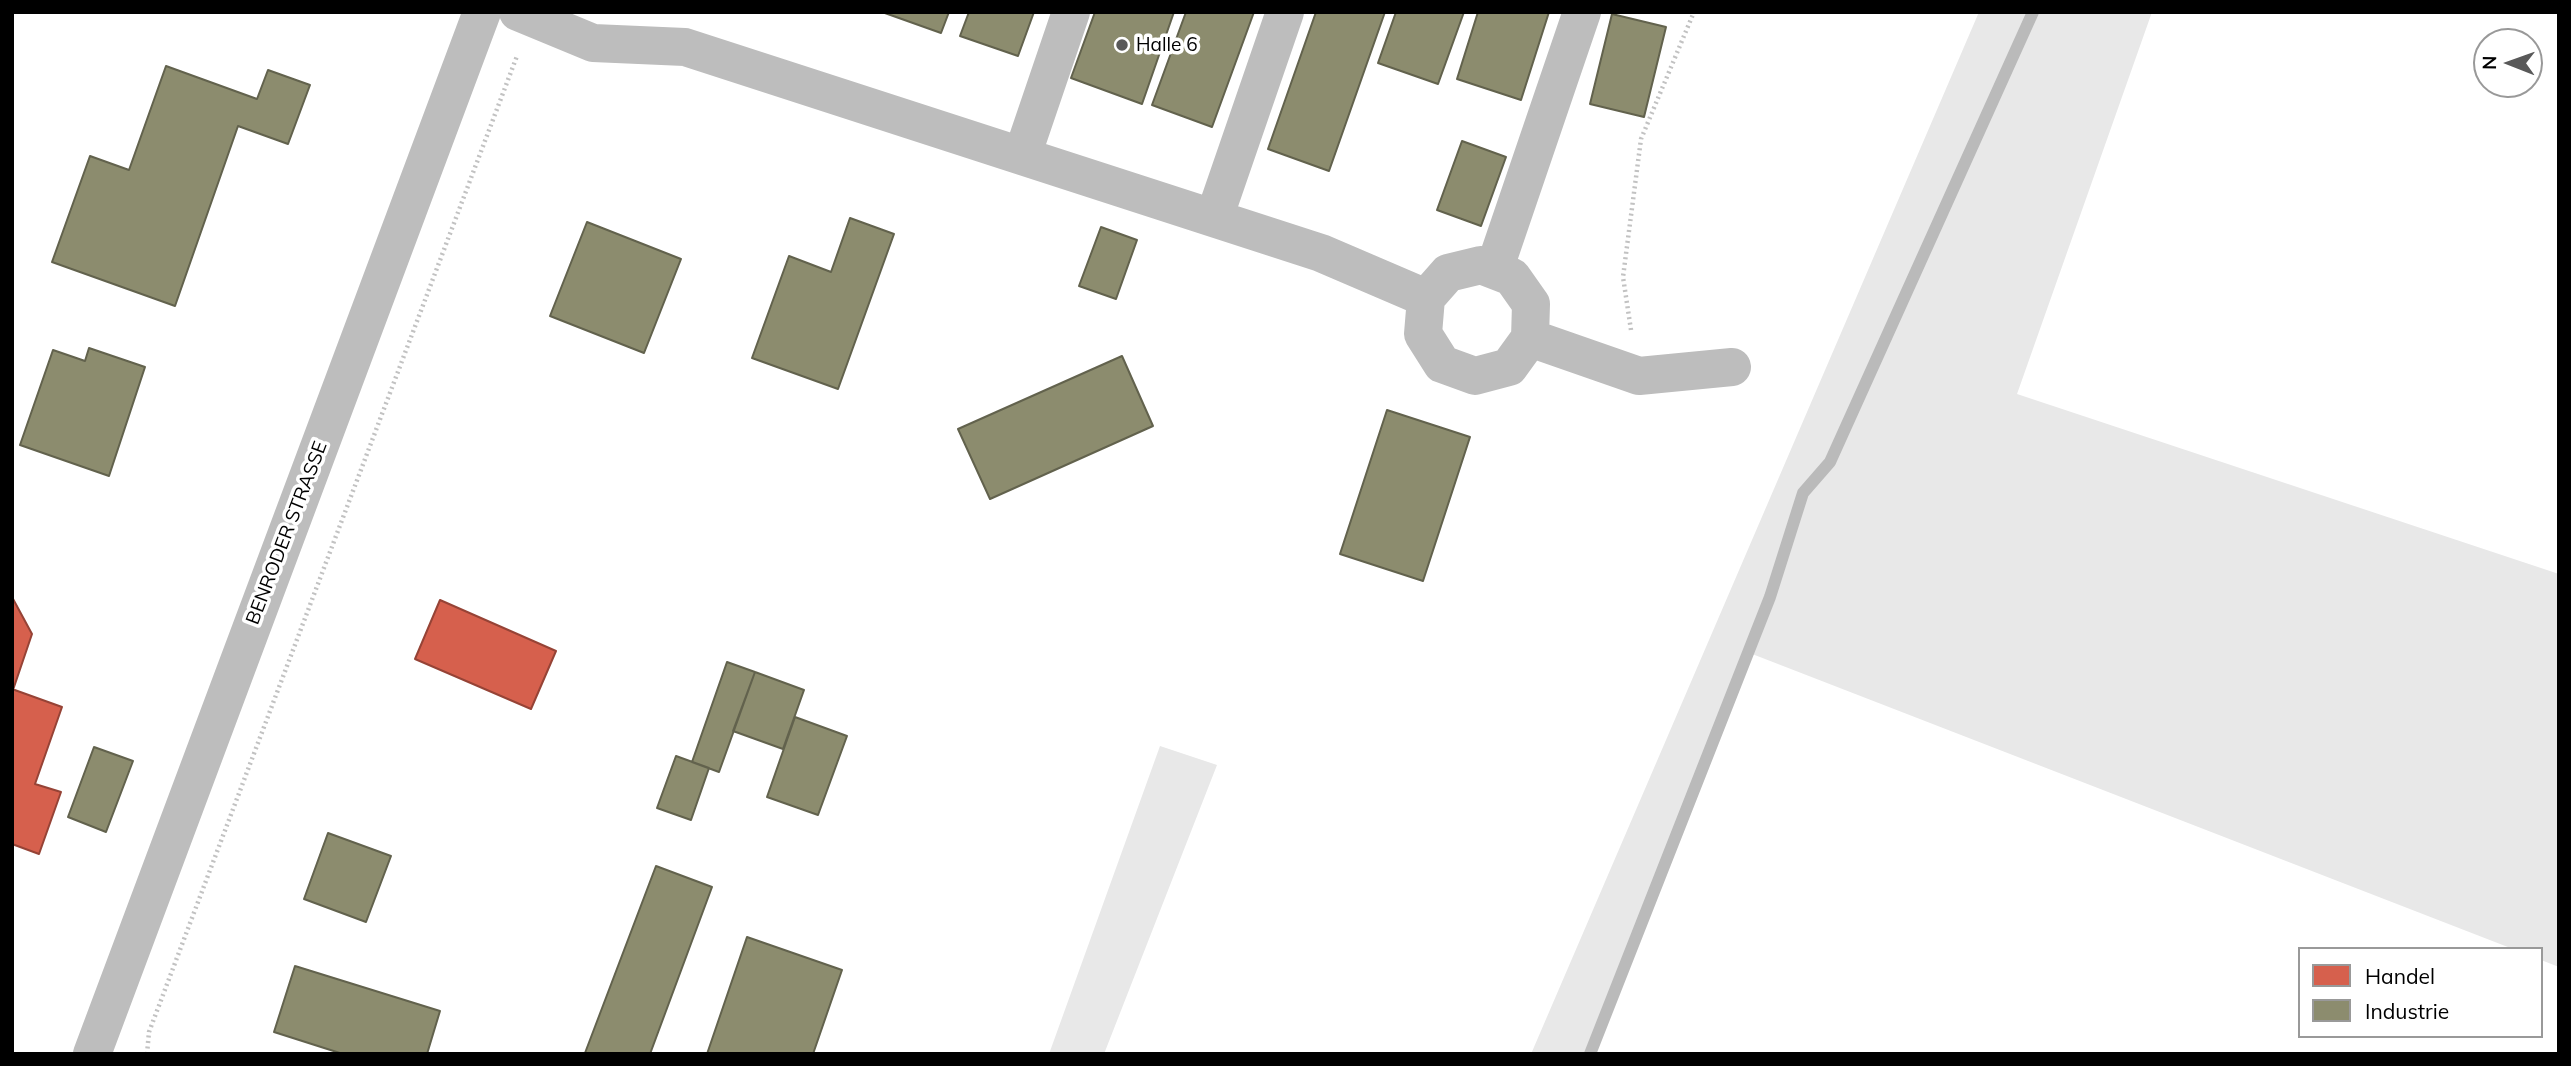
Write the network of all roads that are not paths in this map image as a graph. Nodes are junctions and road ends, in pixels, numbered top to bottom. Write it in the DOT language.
graph roads {
  1 [pos="482,12"];
  2 [pos="1071,12"];
  3 [pos="1285,12"];
  4 [pos="1582,12"];
  5 [pos="525,15"];
  6 [pos="598,28"];
  7 [pos="1022,156"];
  8 [pos="1214,218"];
  9 [pos="1494,270"];
  10 [pos="1426,298"];
  11 [pos="1530,338"];
  12 [pos="1732,367"];
  13 [pos="92,1054"];
  1 -- 13 [label="street, BENRODER STRASSE"];
  2 -- 7 [label="street"];
  3 -- 8 [label="street"];
  4 -- 9 [label="street"];
  5 -- 6 [label="street"];
  6 -- 7 [label="street"];
  7 -- 8 [label="street"];
  8 -- 10 [label="street"];
  9 -- 10 [label="street"];
  9 -- 11 [label="street"];
  10 -- 11 [label="street"];
  11 -- 12 [label="street"];
}
